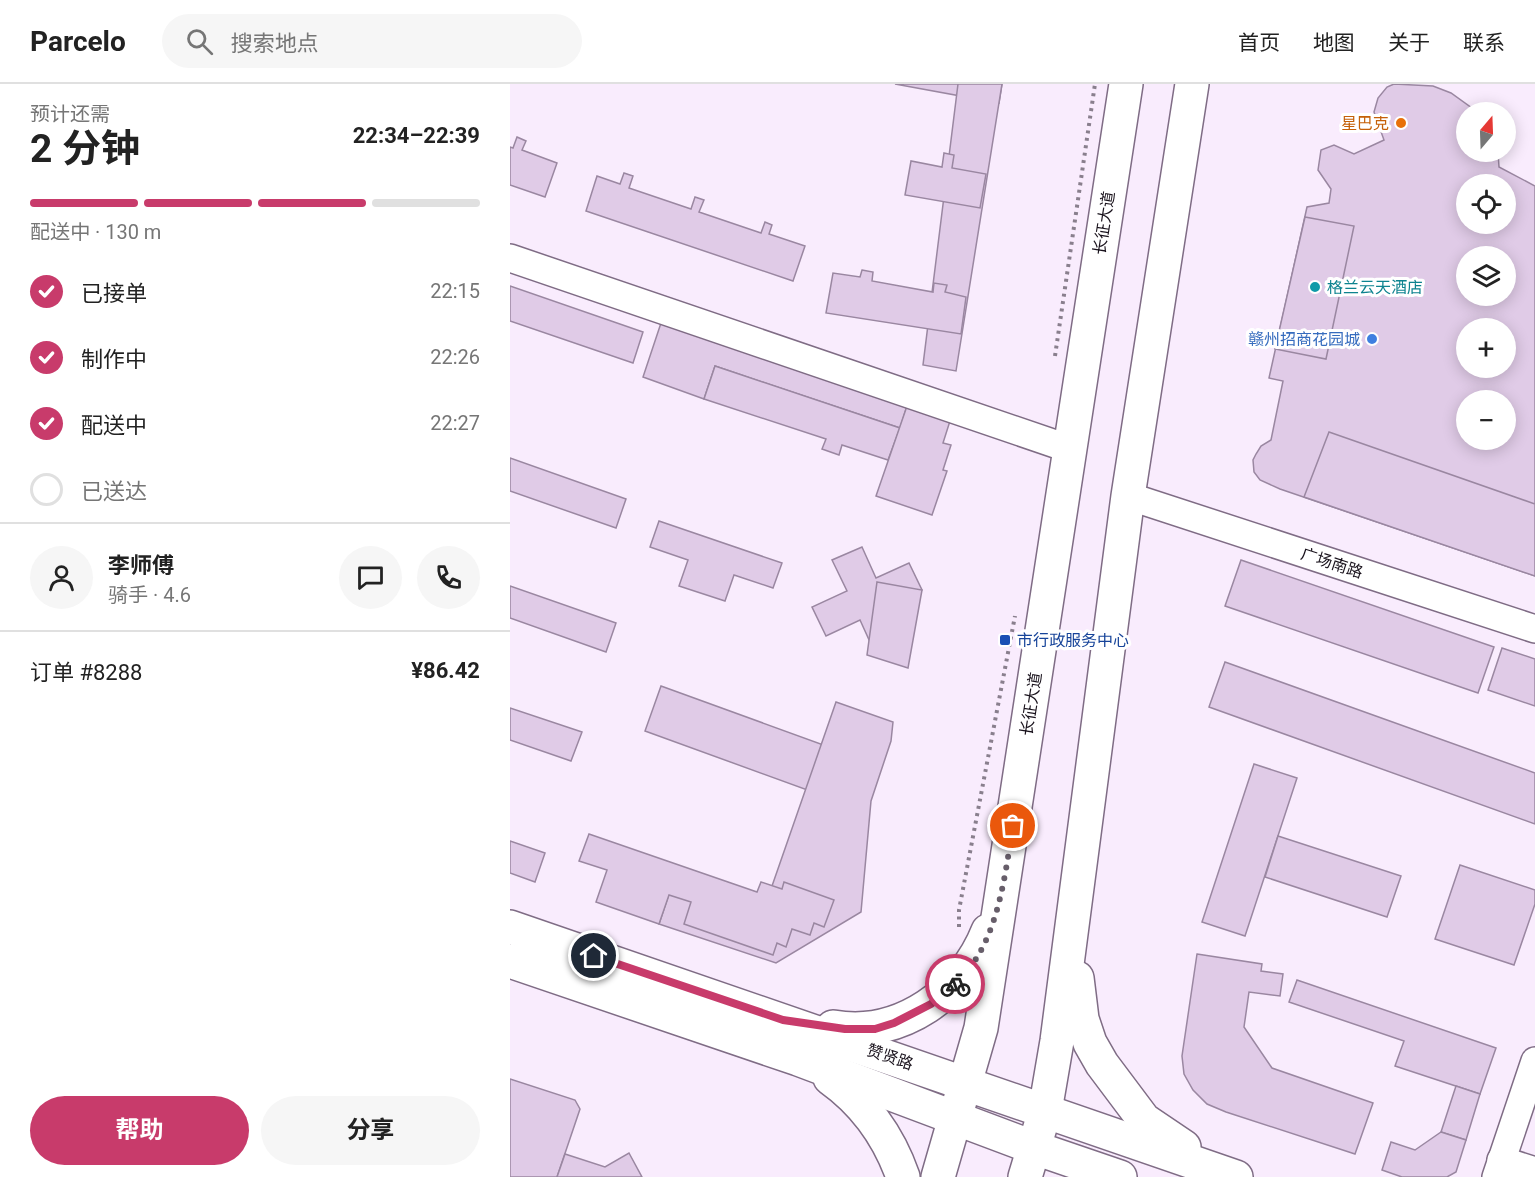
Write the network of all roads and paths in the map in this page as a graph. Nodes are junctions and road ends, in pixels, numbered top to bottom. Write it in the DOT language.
graph roads {
  1 [pos="1095,84"];
  2 [pos="1126,84"];
  3 [pos="1193,90"];
  4 [pos="510,258"];
  5 [pos="1055,360"];
  6 [pos="1070,449"];
  7 [pos="1128,496"];
  8 [pos="1016,612"];
  9 [pos="1535,630"];
  10 [pos="1002,896"];
  11 [pos="510,927"];
  12 [pos="960,933"];
  13 [pos="1071,945"];
  14 [pos="510,961"];
  15 [pos="783,1020"];
  16 [pos="798,1059"];
  17 [pos="1535,1061"];
  18 [pos="966,1084"];
  19 [pos="1528,1104"];
  20 [pos="1045,1111"];
  21 [pos="957,1119"];
  22 [pos="1030,1163"];
  23 [pos="1498,1169"];
  24 [pos="1535,1171"];
  25 [pos="1228,1174"];
  26 [pos="903,1177"];
  27 [pos="938,1177"];
  28 [pos="1120,1177"];
  1 -- 5 [label="path"];
  2 -- 6 [label="main road, 长征大道"];
  3 -- 7 [label="main road"];
  4 -- 6 [label="street"];
  6 -- 10 [label="main road, 长征大道"];
  7 -- 9 [label="street, 广场南路"];
  7 -- 13 [label="main road"];
  8 -- 12 [label="path"];
  10 -- 15 [label="main road"];
  10 -- 18 [label="main road, 长征大道"];
  11 -- 15 [label="main road, 赞贤路"];
  13 -- 20 [label="main road"];
  13 -- 25 [label="main road"];
  14 -- 16 [label="main road, 赞贤路"];
  15 -- 18 [label="main road, 赞贤路"];
  16 -- 21 [label="main road, 赞贤路"];
  16 -- 26 [label="main road"];
  17 -- 19 [label="street"];
  18 -- 20 [label="main road, 赞贤路"];
  18 -- 21 [label="main road, 长征大道"];
  19 -- 23 [label="street"];
  20 -- 22 [label="main road"];
  20 -- 25 [label="main road, 赞贤路"];
  21 -- 22 [label="main road, 赞贤路"];
  21 -- 27 [label="main road, 长征大道"];
  22 -- 28 [label="main road, 赞贤路"];
  23 -- 24 [label="street"];
}
